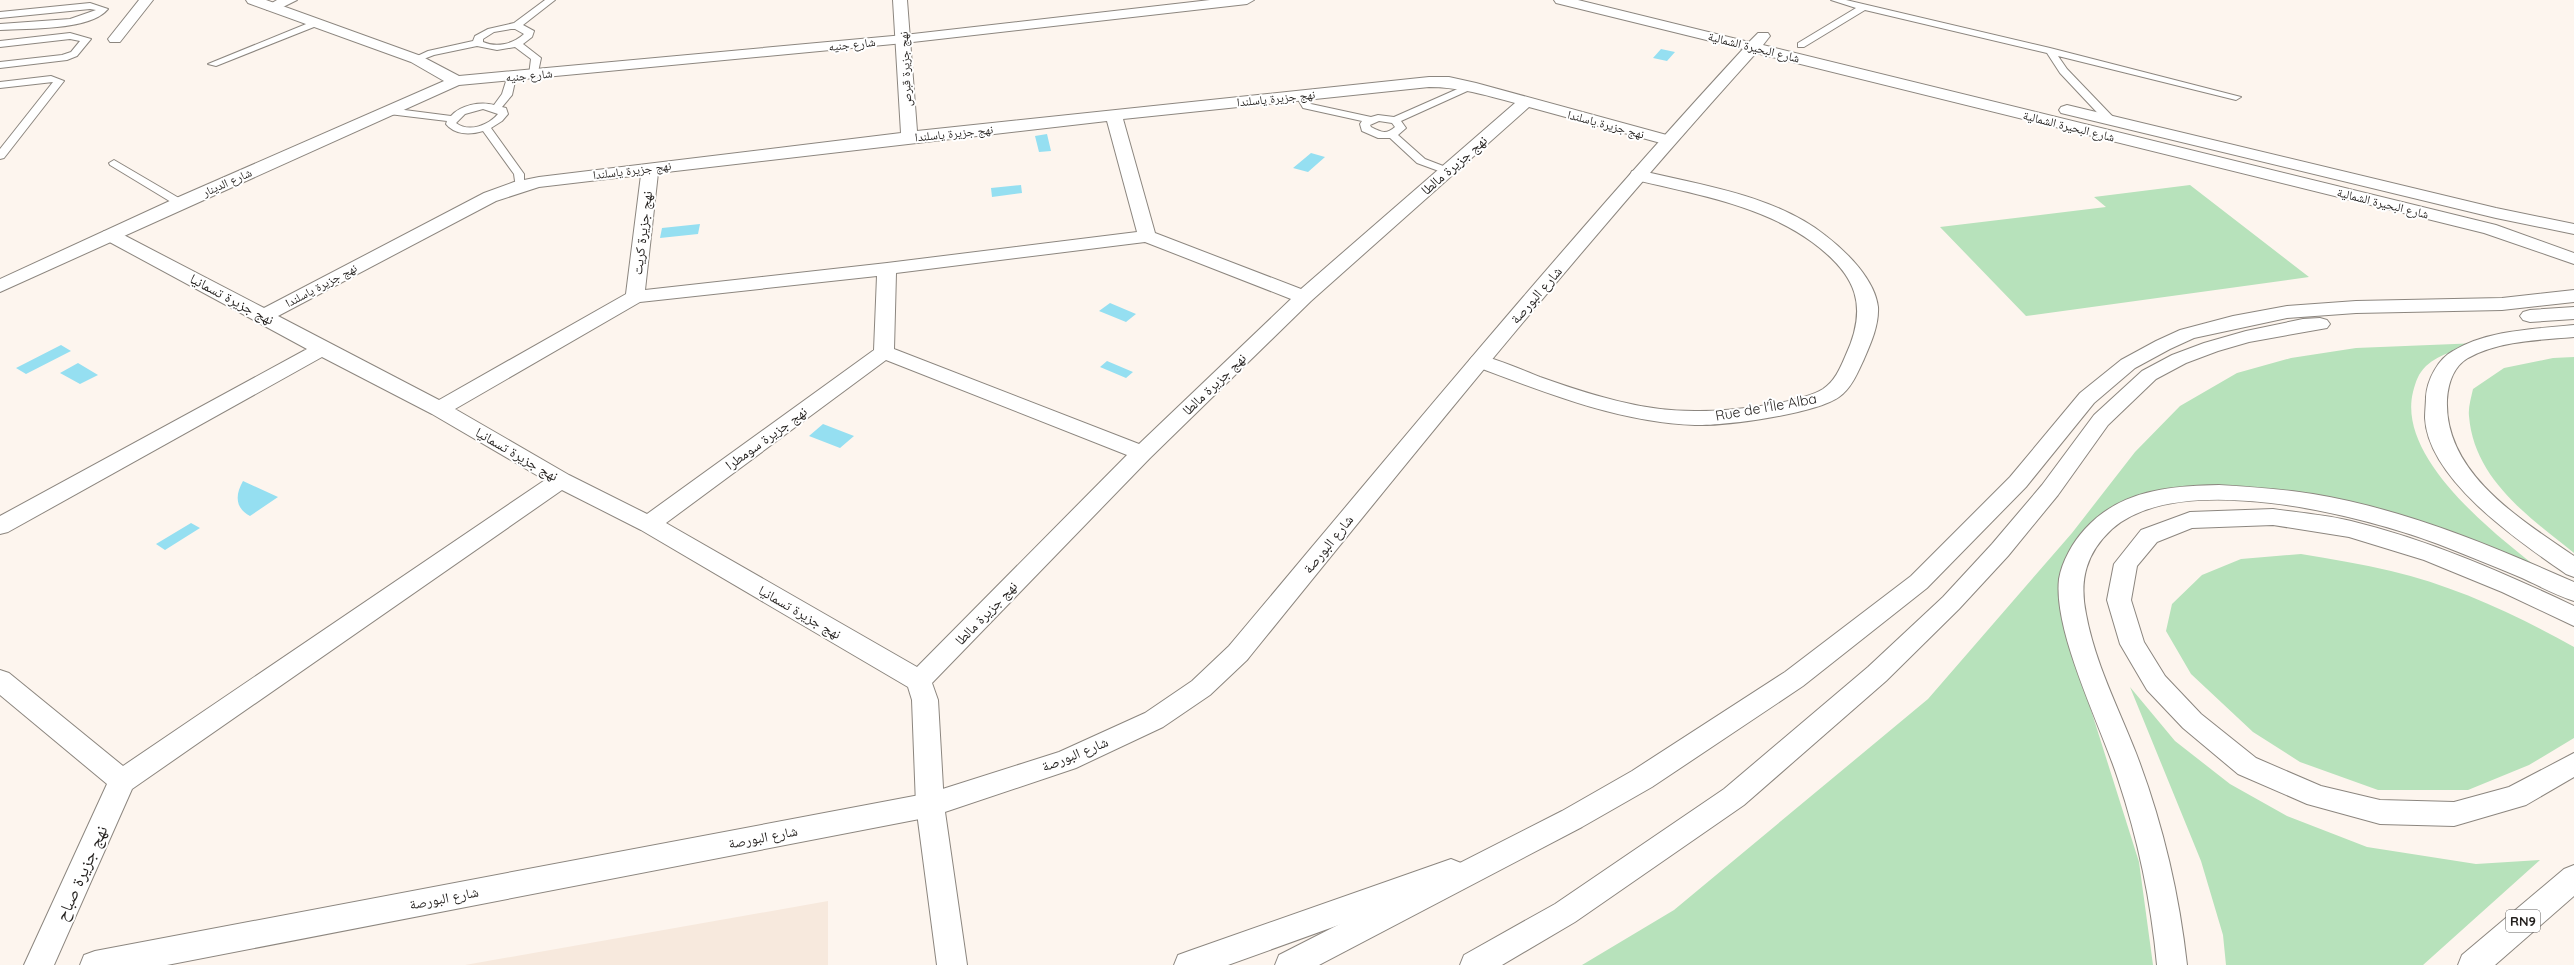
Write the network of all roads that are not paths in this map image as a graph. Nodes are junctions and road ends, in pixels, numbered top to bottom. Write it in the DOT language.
graph roads {
  1 [pos="146,0"];
  2 [pos="253,0"];
  3 [pos="290,0"];
  4 [pos="551,0"];
  5 [pos="900,0"];
  6 [pos="1247,0"];
  7 [pos="1561,0"];
  8 [pos="1616,0"];
  9 [pos="1835,0"];
  10 [pos="272,7"];
  11 [pos="1864,7"];
  12 [pos="0,15"];
  13 [pos="316,23"];
  14 [pos="516,26"];
  15 [pos="0,27"];
  16 [pos="115,39"];
  17 [pos="904,39"];
  18 [pos="1758,41"];
  19 [pos="478,43"];
  20 [pos="0,44"];
  21 [pos="517,44"];
  22 [pos="1801,45"];
  23 [pos="2050,51"];
  24 [pos="416,59"];
  25 [pos="213,64"];
  26 [pos="0,65"];
  27 [pos="534,75"];
  28 [pos="511,77"];
  29 [pos="456,82"];
  30 [pos="0,85"];
  31 [pos="1471,86"];
  32 [pos="1300,96"];
  33 [pos="2236,97"];
  34 [pos="1525,102"];
  35 [pos="497,107"];
  36 [pos="389,111"];
  37 [pos="1114,116"];
  38 [pos="452,119"];
  39 [pos="1370,120"];
  40 [pos="1395,120"];
  41 [pos="2110,121"];
  42 [pos="485,127"];
  43 [pos="1392,134"];
  44 [pos="910,138"];
  45 [pos="1668,140"];
  46 [pos="0,156"];
  47 [pos="114,162"];
  48 [pos="650,168"];
  49 [pos="1447,171"];
  50 [pos="1638,175"];
  51 [pos="520,186"];
  52 [pos="180,203"];
  53 [pos="2574,229"];
  54 [pos="110,235"];
  55 [pos="1147,236"];
  56 [pos="2574,259"];
  57 [pos="887,269"];
  58 [pos="0,286"];
  59 [pos="2574,296"];
  60 [pos="635,297"];
  61 [pos="1304,297"];
  62 [pos="2574,313"];
  63 [pos="264,316"];
  64 [pos="2574,331"];
  65 [pos="322,350"];
  66 [pos="884,352"];
  67 [pos="1479,361"];
  68 [pos="439,409"];
  69 [pos="1142,453"];
  70 [pos="561,480"];
  71 [pos="648,524"];
  72 [pos="0,526"];
  73 [pos="2574,568"];
  74 [pos="2574,592"];
  75 [pos="2574,617"];
  76 [pos="0,680"];
  77 [pos="919,681"];
  78 [pos="2574,764"];
  79 [pos="122,781"];
  80 [pos="930,805"];
  81 [pos="1518,848"];
  82 [pos="2574,878"];
  83 [pos="100,964"];
  84 [pos="40,965"];
  85 [pos="952,965"];
  86 [pos="1189,965"];
  87 [pos="1290,965"];
  88 [pos="1475,965"];
  89 [pos="2172,965"];
  90 [pos="2473,965"];
  1 -- 16 [label="main road"];
  2 -- 10 [label="main road"];
  3 -- 10 [label="main road"];
  4 -- 14 [label="lane"];
  5 -- 17 [label="main road, نهج جزيرة قبرص"];
  6 -- 17 [label="main road, شارع جنيه"];
  7 -- 18 [label="main road, شارع البحيرة الشمالية"];
  8 -- 18 [label="main road, شارع البحيرة الشمالية"];
  9 -- 11 [label="lane"];
  10 -- 13 [label="main road"];
  11 -- 22 [label="lane"];
  11 -- 23 [label="lane"];
  12 -- 15 [label="lane"];
  13 -- 24 [label="main road"];
  13 -- 25 [label="lane"];
  14 -- 19 [label="lane"];
  14 -- 21 [label="lane"];
  17 -- 27 [label="main road, شارع جنيه"];
  17 -- 44 [label="main road, نهج جزيرة قبرص"];
  18 -- 22 [label="main road, شارع البحيرة الشمالية"];
  18 -- 45 [label="main road, شارع البورصة"];
  18 -- 56 [label="main road, شارع البحيرة الشمالية"];
  19 -- 21 [label="lane"];
  19 -- 24 [label="lane"];
  20 -- 26 [label="lane"];
  21 -- 27 [label="lane"];
  22 -- 41 [label="main road, شارع البحيرة الشمالية"];
  23 -- 33 [label="lane"];
  23 -- 41 [label="lane"];
  24 -- 29 [label="main road"];
  27 -- 28 [label="main road, شارع جنيه"];
  28 -- 29 [label="main road, شارع جنيه"];
  28 -- 35 [label="lane"];
  29 -- 36 [label="main road, شارع الدينار"];
  30 -- 46 [label="lane"];
  31 -- 32 [label="main road, نهج جزيرة ياسلندا"];
  31 -- 34 [label="main road, نهج جزيرة ياسلندا"];
  31 -- 40 [label="lane"];
  32 -- 37 [label="main road, نهج جزيرة ياسلندا"];
  32 -- 39 [label="lane"];
  34 -- 45 [label="main road, نهج جزيرة ياسلندا"];
  34 -- 49 [label="main road, نهج جزيرة مالطا"];
  35 -- 38 [label="lane"];
  35 -- 42 [label="lane"];
  36 -- 38 [label="lane"];
  36 -- 52 [label="main road, شارع الدينار"];
  37 -- 44 [label="main road, نهج جزيرة ياسلندا"];
  37 -- 55 [label="main road"];
  38 -- 42 [label="lane"];
  39 -- 40 [label="lane"];
  39 -- 43 [label="lane"];
  40 -- 43 [label="lane"];
  41 -- 53 [label="main road, شارع البحيرة الشمالية"];
  42 -- 51 [label="lane"];
  43 -- 49 [label="lane"];
  44 -- 48 [label="main road, نهج جزيرة ياسلندا"];
  45 -- 50 [label="main road, شارع البورصة"];
  47 -- 52 [label="lane"];
  48 -- 51 [label="main road, نهج جزيرة ياسلندا"];
  48 -- 60 [label="main road, نهج جزيرة كريت"];
  49 -- 61 [label="main road, نهج جزيرة مالطا"];
  50 -- 67 [label="main road, شارع البورصة"];
  50 -- 67 [label="main road, Rue de l'Île Alba"];
  51 -- 63 [label="main road, نهج جزيرة ياسلندا"];
  52 -- 54 [label="main road, شارع الدينار"];
  54 -- 58 [label="main road, شارع الدينار"];
  54 -- 63 [label="main road, نهج جزيرة تسمانيا"];
  55 -- 57 [label="main road"];
  55 -- 61 [label="main road"];
  57 -- 60 [label="main road"];
  57 -- 66 [label="main road"];
  59 -- 81 [label="main road"];
  60 -- 68 [label="main road"];
  61 -- 69 [label="main road, نهج جزيرة مالطا"];
  62 -- 88 [label="main road"];
  63 -- 65 [label="main road, نهج جزيرة تسمانيا"];
  64 -- 73 [label="main road"];
  65 -- 68 [label="main road, نهج جزيرة تسمانيا"];
  65 -- 72 [label="main road"];
  66 -- 69 [label="main road"];
  66 -- 71 [label="main road, نهج جزيرة سومطرا"];
  67 -- 80 [label="main road, شارع البورصة"];
  68 -- 70 [label="main road, نهج جزيرة تسمانيا"];
  69 -- 77 [label="main road, نهج جزيرة مالطا"];
  70 -- 71 [label="main road, نهج جزيرة تسمانيا"];
  70 -- 79 [label="main road"];
  71 -- 77 [label="main road, نهج جزيرة تسمانيا"];
  74 -- 89 [label="main road"];
  75 -- 78 [label="main road"];
  76 -- 79 [label="main road"];
  77 -- 80 [label="main road"];
  79 -- 84 [label="main road, نهج جزيرة صباح"];
  80 -- 83 [label="main road, شارع البورصة"];
  80 -- 85 [label="main road"];
  81 -- 86 [label="main road"];
  81 -- 87 [label="main road"];
  82 -- 90 [label="main road, RN9"];
}
